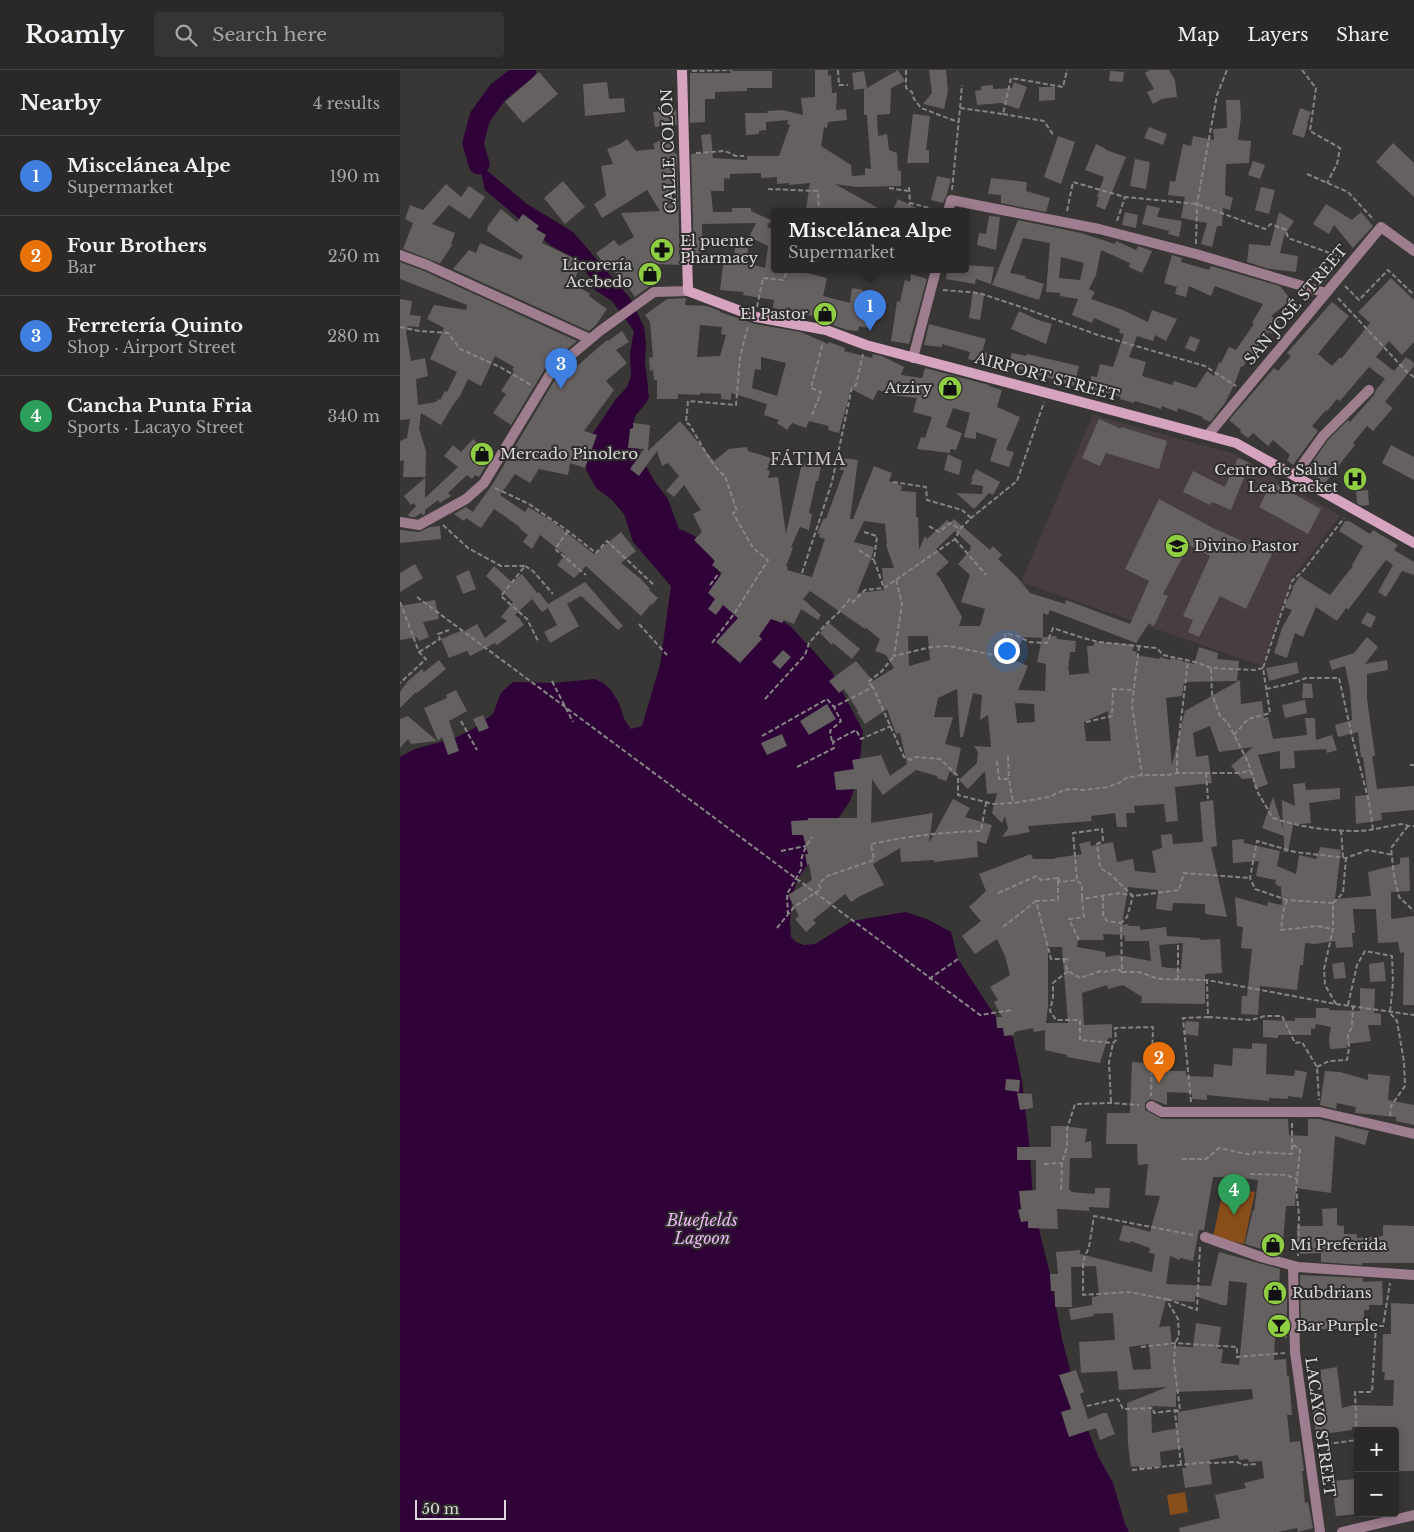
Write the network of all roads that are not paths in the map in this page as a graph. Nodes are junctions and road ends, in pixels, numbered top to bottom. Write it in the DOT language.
graph roads {
  1 [pos="682,71"];
  2 [pos="949,208"];
  3 [pos="1414,251"];
  4 [pos="400,255"];
  5 [pos="935,273"];
  6 [pos="688,291"];
  7 [pos="1327,291"];
  8 [pos="590,339"];
  9 [pos="913,358"];
  10 [pos="1369,390"];
  11 [pos="1208,435"];
  12 [pos="1295,475"];
  13 [pos="400,519"];
  14 [pos="1414,543"];
  15 [pos="1151,1106"];
  16 [pos="1414,1134"];
  17 [pos="1203,1236"];
  18 [pos="1295,1267"];
  19 [pos="1414,1275"];
  20 [pos="1414,1515"];
  21 [pos="1320,1532"];
  22 [pos="1342,1532"];
  1 -- 6 [label="street, CALLE COLÓN"];
  2 -- 7 [label="street"];
  3 -- 7 [label="street, SAN JOSÉ STREET"];
  4 -- 8 [label="street"];
  5 -- 9 [label="street"];
  6 -- 8 [label="street, AIRPORT STREET"];
  6 -- 9 [label="street, AIRPORT STREET"];
  7 -- 11 [label="street, SAN JOSÉ STREET"];
  8 -- 13 [label="street"];
  9 -- 11 [label="street, AIRPORT STREET"];
  10 -- 12 [label="street"];
  11 -- 12 [label="street, AIRPORT STREET"];
  12 -- 14 [label="street, AIRPORT STREET"];
  15 -- 16 [label="street"];
  17 -- 18 [label="street"];
  18 -- 19 [label="street"];
  18 -- 21 [label="street, LACAYO STREET"];
  20 -- 22 [label="street"];
}
